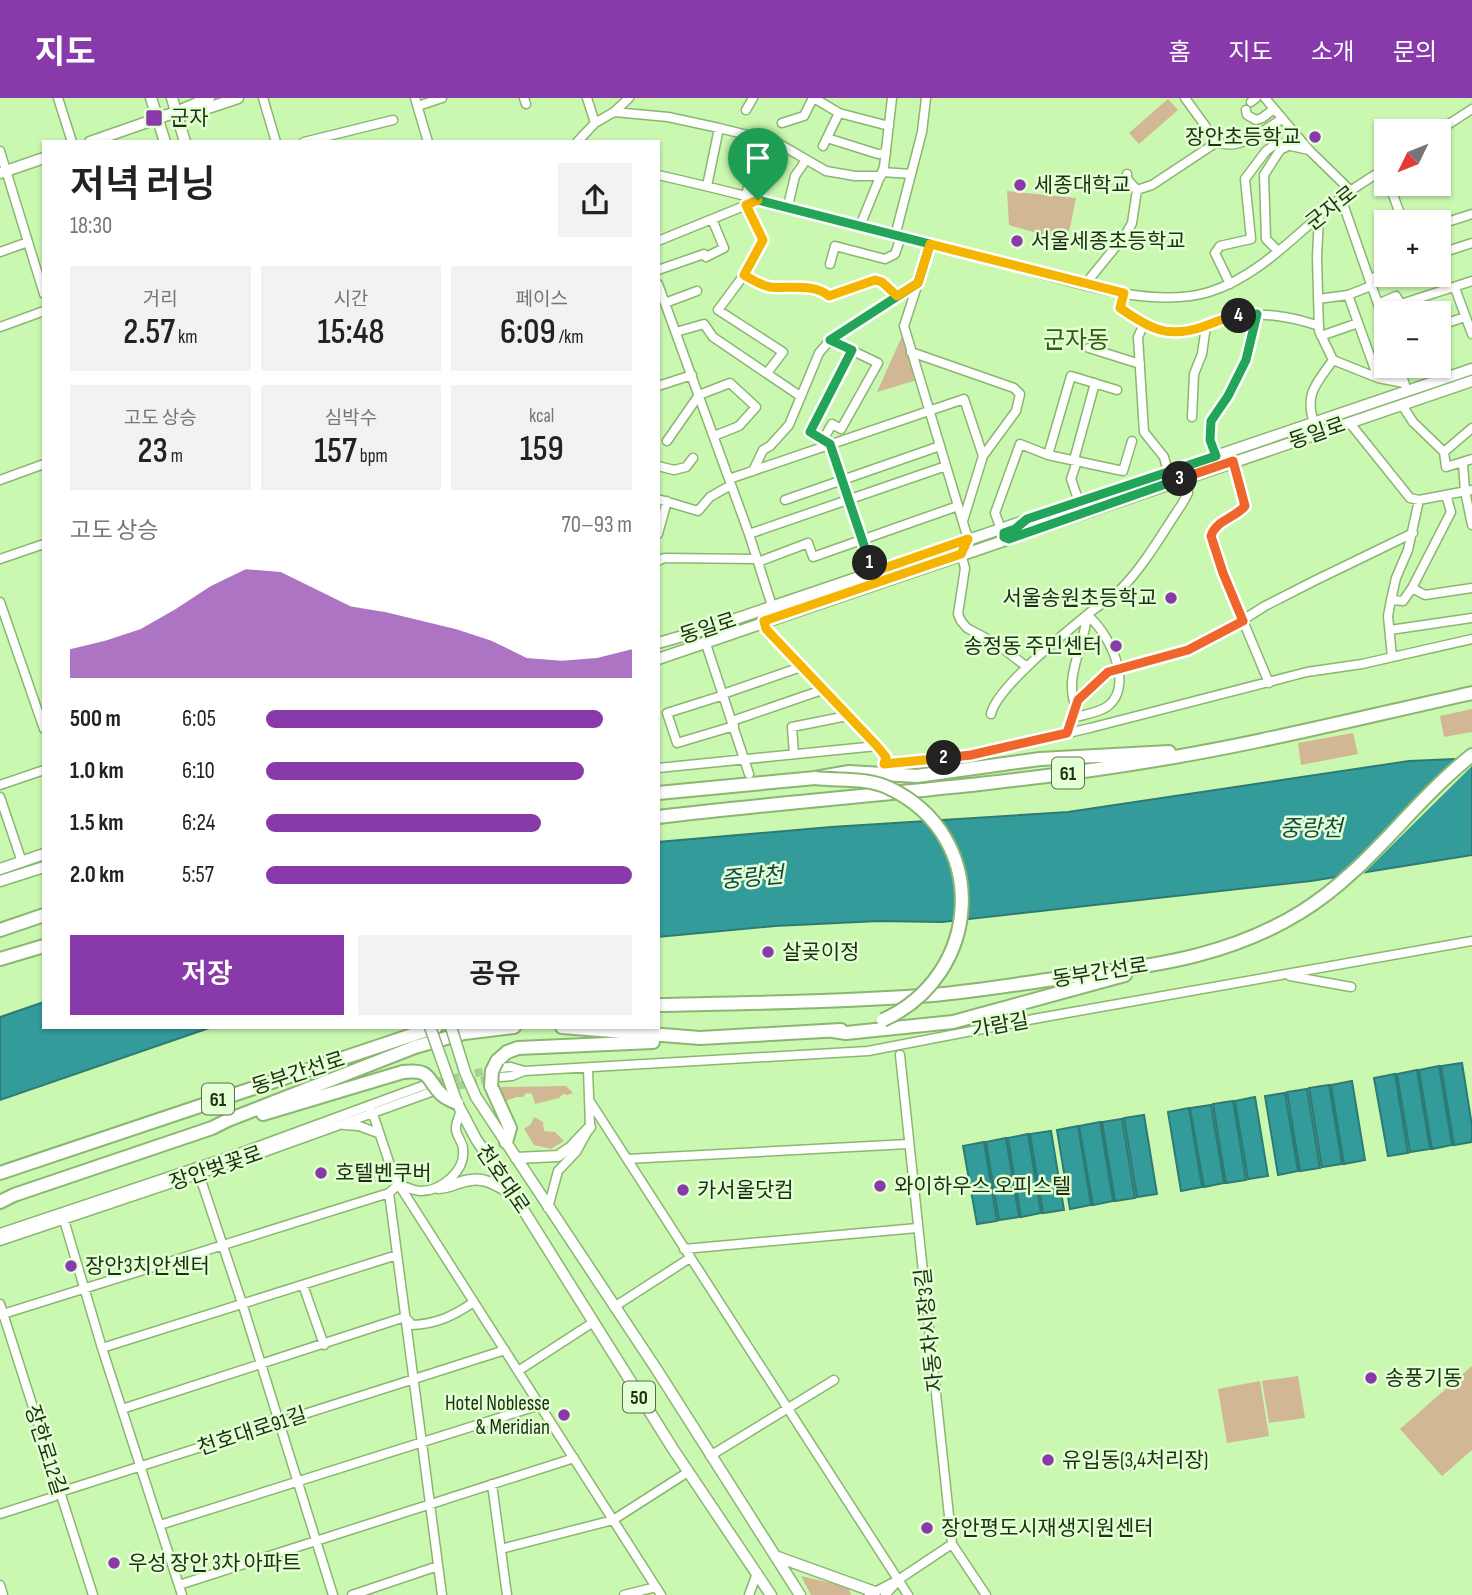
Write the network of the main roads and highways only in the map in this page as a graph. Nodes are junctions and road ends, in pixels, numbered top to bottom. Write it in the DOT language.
graph roads {
  1 [pos="151,98"];
  2 [pos="172,98"];
  3 [pos="209,98"];
  4 [pos="237,98"];
  5 [pos="176,112"];
  6 [pos="158,118"];
  7 [pos="96,140"];
  8 [pos="164,140"];
  9 [pos="184,140"];
  10 [pos="42,159"];
  11 [pos="3,172"];
  12 [pos="1472,369"];
  13 [pos="1472,381"];
  14 [pos="1027,519"];
  15 [pos="1009,539"];
  16 [pos="660,642"];
  17 [pos="660,658"];
  18 [pos="1472,693"];
  19 [pos="1198,752"];
  20 [pos="1472,755"];
  21 [pos="809,779"];
  22 [pos="660,793"];
  23 [pos="660,817"];
  24 [pos="42,855"];
  25 [pos="42,868"];
  26 [pos="0,869"];
  27 [pos="0,881"];
  28 [pos="42,916"];
  29 [pos="0,930"];
  30 [pos="42,947"];
  31 [pos="0,959"];
  32 [pos="1172,961"];
  33 [pos="660,1005"];
  34 [pos="430,1029"];
  35 [pos="431,1029"];
  36 [pos="451,1029"];
  37 [pos="497,1029"];
  38 [pos="587,1029"];
  39 [pos="832,1031"];
  40 [pos="700,1038"];
  41 [pos="458,1108"];
  42 [pos="590,1127"];
  43 [pos="212,1128"];
  44 [pos="506,1142"];
  45 [pos="516,1158"];
  46 [pos="0,1173"];
  47 [pos="438,1188"];
  48 [pos="514,1195"];
  49 [pos="0,1200"];
  50 [pos="775,1556"];
  51 [pos="877,1594"];
  52 [pos="771,1595"];
  53 [pos="800,1595"];
  1 -- 6 [label="main road"];
  2 -- 5 [label="main road"];
  3 -- 5 [label="main road"];
  4 -- 5 [label="main road"];
  5 -- 6 [label="main road"];
  5 -- 9 [label="main road"];
  6 -- 7 [label="main road"];
  6 -- 8 [label="main road"];
  10 -- 11 [label="main road"];
  12 -- 14 [label="main road, 동일로"];
  13 -- 15 [label="main road, 동일로"];
  14 -- 15 [label="main road"];
  14 -- 16 [label="main road, 동일로"];
  15 -- 17 [label="main road, 동일로"];
  18 -- 19 [label="highway, 61"];
  19 -- 21 [label="highway, bridge"];
  19 -- 23 [label="highway, 61"];
  20 -- 32 [label="highway, 동부간선로"];
  21 -- 22 [label="highway"];
  21 -- 39 [label="highway, bridge"];
  24 -- 26 [label="main road"];
  25 -- 27 [label="main road"];
  28 -- 29 [label="highway"];
  30 -- 31 [label="highway"];
  32 -- 33 [label="highway, 동부간선로"];
  32 -- 39 [label="highway"];
  34 -- 46 [label="highway, 동부간선로 / 61"];
  35 -- 41 [label="main road, 천호대로 / 50, bridge"];
  36 -- 44 [label="main road, 천호대로 / 50, bridge"];
  37 -- 43 [label="highway"];
  38 -- 40 [label="highway"];
  39 -- 40 [label="highway"];
  40 -- 44 [label="highway"];
  41 -- 43 [label="highway, bridge"];
  41 -- 48 [label="main road, 천호대로 / 50"];
  42 -- 45 [label="main road"];
  43 -- 49 [label="highway"];
  44 -- 45 [label="main road, 천호대로 / 50"];
  45 -- 50 [label="main road, 천호대로 / 50"];
  47 -- 48 [label="main road"];
  48 -- 52 [label="main road, 천호대로 / 50"];
  50 -- 51 [label="main road"];
  50 -- 53 [label="main road, 천호대로 / 50"];
}
